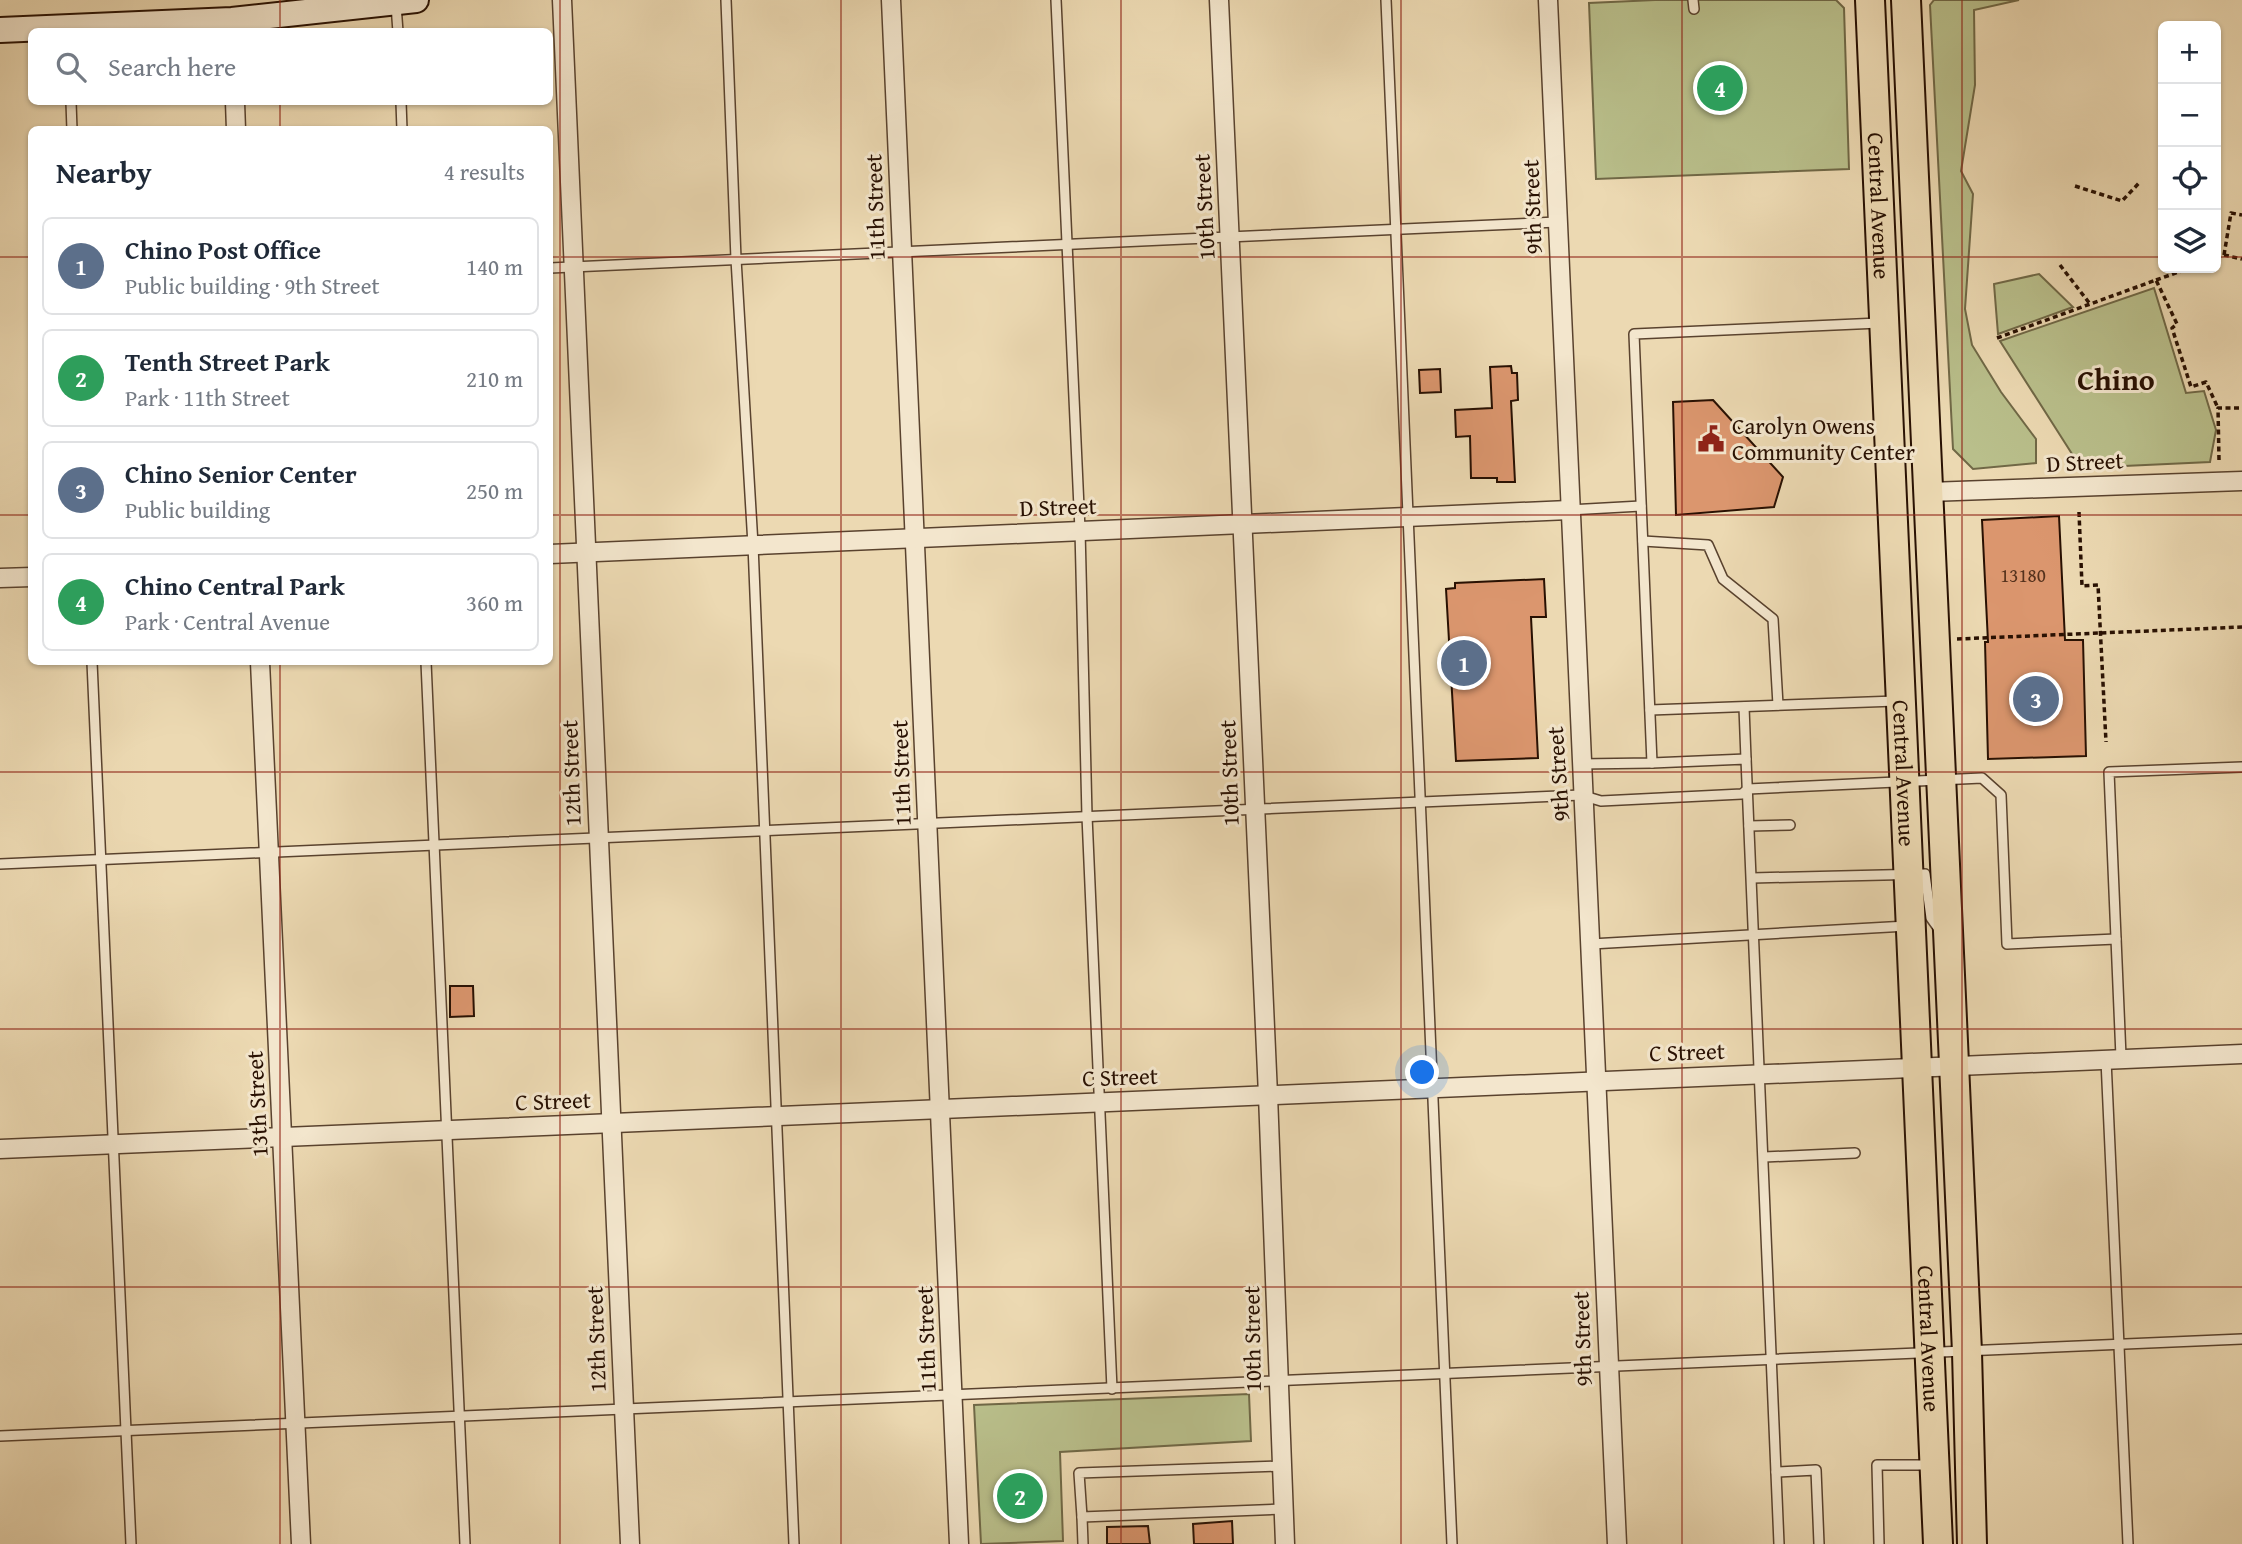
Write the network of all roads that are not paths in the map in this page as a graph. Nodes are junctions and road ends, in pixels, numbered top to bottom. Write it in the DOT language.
graph roads {
  1 [pos="416,0"];
  2 [pos="562,0"];
  3 [pos="726,0"];
  4 [pos="891,0"];
  5 [pos="1056,0"];
  6 [pos="1219,0"];
  7 [pos="1386,0"];
  8 [pos="1548,0"];
  9 [pos="1870,0"];
  10 [pos="1906,0"];
  11 [pos="396,1"];
  12 [pos="232,26"];
  13 [pos="123,28"];
  14 [pos="398,28"];
  15 [pos="0,30"];
  16 [pos="28,30"];
  17 [pos="71,105"];
  18 [pos="235,105"];
  19 [pos="401,105"];
  20 [pos="72,126"];
  21 [pos="236,126"];
  22 [pos="402,126"];
  23 [pos="1557,222"];
  24 [pos="1398,231"];
  25 [pos="1230,238"];
  26 [pos="1065,244"];
  27 [pos="902,254"];
  28 [pos="736,259"];
  29 [pos="573,267"];
  30 [pos="553,268"];
  31 [pos="1884,323"];
  32 [pos="1887,359"];
  33 [pos="2242,481"];
  34 [pos="1929,492"];
  35 [pos="1641,506"];
  36 [pos="1569,510"];
  37 [pos="1408,516"];
  38 [pos="1244,524"];
  39 [pos="1080,530"];
  40 [pos="915,537"];
  41 [pos="1643,541"];
  42 [pos="753,545"];
  43 [pos="586,552"];
  44 [pos="553,554"];
  45 [pos="28,576"];
  46 [pos="0,578"];
  47 [pos="92,665"];
  48 [pos="260,665"];
  49 [pos="426,665"];
  50 [pos="1902,701"];
  51 [pos="1778,705"];
  52 [pos="1745,706"];
  53 [pos="1650,710"];
  54 [pos="1746,759"];
  55 [pos="1652,763"];
  56 [pos="1580,764"];
  57 [pos="2242,767"];
  58 [pos="1942,778"];
  59 [pos="1905,782"];
  60 [pos="1748,789"];
  61 [pos="1581,795"];
  62 [pos="1419,801"];
  63 [pos="1255,810"];
  64 [pos="1087,816"];
  65 [pos="928,825"];
  66 [pos="1790,825"];
  67 [pos="1749,826"];
  68 [pos="763,832"];
  69 [pos="598,838"];
  70 [pos="435,845"];
  71 [pos="270,852"];
  72 [pos="100,858"];
  73 [pos="0,864"];
  74 [pos="1910,873"];
  75 [pos="1752,878"];
  76 [pos="1911,925"];
  77 [pos="1755,934"];
  78 [pos="1947,938"];
  79 [pos="2116,939"];
  80 [pos="1591,944"];
  81 [pos="2242,1054"];
  82 [pos="2113,1058"];
  83 [pos="1952,1067"];
  84 [pos="1917,1069"];
  85 [pos="1761,1074"];
  86 [pos="1597,1080"];
  87 [pos="1433,1087"];
  88 [pos="1268,1095"];
  89 [pos="1100,1102"];
  90 [pos="941,1110"];
  91 [pos="776,1116"];
  92 [pos="612,1123"];
  93 [pos="448,1130"];
  94 [pos="283,1138"];
  95 [pos="113,1142"];
  96 [pos="0,1149"];
  97 [pos="1855,1153"];
  98 [pos="1764,1157"];
  99 [pos="2242,1339"];
  100 [pos="2119,1344"];
  101 [pos="1967,1352"];
  102 [pos="1930,1354"];
  103 [pos="1771,1360"];
  104 [pos="1608,1366"];
  105 [pos="1444,1374"];
  106 [pos="1280,1381"];
  107 [pos="1112,1389"];
  108 [pos="953,1395"];
  109 [pos="788,1402"];
  110 [pos="624,1410"];
  111 [pos="460,1416"];
  112 [pos="295,1423"];
  113 [pos="126,1431"];
  114 [pos="0,1436"];
  115 [pos="1934,1465"];
  116 [pos="1281,1466"];
  117 [pos="1776,1472"];
  118 [pos="1283,1510"];
  119 [pos="1082,1517"];
  120 [pos="131,1544"];
  121 [pos="301,1544"];
  122 [pos="465,1544"];
  123 [pos="630,1544"];
  124 [pos="794,1544"];
  125 [pos="959,1544"];
  126 [pos="1083,1544"];
  127 [pos="1285,1544"];
  128 [pos="1452,1544"];
  129 [pos="1617,1544"];
  130 [pos="1779,1544"];
  131 [pos="1819,1544"];
  132 [pos="1879,1544"];
  133 [pos="1938,1544"];
  134 [pos="1972,1544"];
  135 [pos="2128,1544"];
  1 -- 11 [label="main road"];
  2 -- 29 [label="street, 12th Street"];
  3 -- 28 [label="lane"];
  4 -- 27 [label="street, 11th Street"];
  5 -- 26 [label="lane"];
  6 -- 25 [label="street, 10th Street"];
  7 -- 24 [label="lane"];
  8 -- 23 [label="street, 9th Street"];
  9 -- 31 [label="main road, Central Avenue"];
  10 -- 34 [label="main road, Central Avenue"];
  11 -- 12 [label="main road"];
  11 -- 14 [label="lane"];
  12 -- 13 [label="main road"];
  15 -- 16 [label="main road"];
  17 -- 20 [label="lane"];
  18 -- 21 [label="street"];
  19 -- 22 [label="lane"];
  23 -- 24 [label="lane"];
  23 -- 36 [label="street, 9th Street"];
  24 -- 25 [label="lane"];
  24 -- 37 [label="lane"];
  25 -- 26 [label="lane"];
  25 -- 38 [label="street, 10th Street"];
  26 -- 27 [label="lane"];
  26 -- 39 [label="lane"];
  27 -- 28 [label="lane"];
  27 -- 40 [label="street, 11th Street"];
  28 -- 29 [label="lane"];
  28 -- 42 [label="lane"];
  29 -- 30 [label="lane"];
  29 -- 43 [label="street, 12th Street"];
  31 -- 32 [label="main road, Central Avenue"];
  31 -- 35 [label="lane"];
  32 -- 34 [label="main road"];
  32 -- 50 [label="main road, Central Avenue"];
  33 -- 34 [label="street, D Street"];
  34 -- 58 [label="main road, Central Avenue"];
  35 -- 36 [label="lane"];
  35 -- 41 [label="lane"];
  36 -- 37 [label="street, D Street"];
  36 -- 56 [label="street, 9th Street"];
  37 -- 38 [label="street, D Street"];
  37 -- 62 [label="lane"];
  38 -- 39 [label="street, D Street"];
  38 -- 63 [label="street, 10th Street"];
  39 -- 40 [label="street, D Street"];
  39 -- 64 [label="lane"];
  40 -- 42 [label="street, D Street"];
  40 -- 65 [label="street, 11th Street"];
  41 -- 51 [label="lane"];
  41 -- 53 [label="lane"];
  42 -- 43 [label="street, D Street"];
  42 -- 68 [label="lane"];
  43 -- 44 [label="street, D Street"];
  43 -- 69 [label="street, 12th Street"];
  45 -- 46 [label="street"];
  47 -- 72 [label="lane"];
  48 -- 71 [label="street, 13th Street"];
  49 -- 70 [label="lane"];
  50 -- 51 [label="lane"];
  50 -- 59 [label="main road, Central Avenue"];
  51 -- 52 [label="lane"];
  52 -- 53 [label="lane"];
  52 -- 54 [label="lane"];
  53 -- 55 [label="lane"];
  54 -- 55 [label="lane"];
  54 -- 60 [label="lane"];
  55 -- 56 [label="lane"];
  56 -- 61 [label="street, 9th Street"];
  57 -- 79 [label="lane"];
  58 -- 59 [label="lane"];
  58 -- 78 [label="main road, Central Avenue"];
  58 -- 79 [label="lane"];
  59 -- 60 [label="lane"];
  59 -- 74 [label="main road, Central Avenue"];
  60 -- 61 [label="lane"];
  60 -- 67 [label="lane"];
  61 -- 62 [label="lane"];
  61 -- 80 [label="street, 9th Street"];
  62 -- 63 [label="lane"];
  62 -- 87 [label="lane"];
  63 -- 64 [label="lane"];
  63 -- 88 [label="street, 10th Street"];
  64 -- 65 [label="lane"];
  64 -- 89 [label="lane"];
  65 -- 68 [label="lane"];
  65 -- 90 [label="street, 11th Street"];
  66 -- 67 [label="lane"];
  67 -- 75 [label="lane"];
  68 -- 69 [label="lane"];
  68 -- 91 [label="lane"];
  69 -- 70 [label="lane"];
  69 -- 92 [label="street, 12th Street"];
  70 -- 71 [label="lane"];
  70 -- 93 [label="lane"];
  71 -- 72 [label="lane"];
  71 -- 94 [label="street, 13th Street"];
  72 -- 73 [label="lane"];
  72 -- 95 [label="lane"];
  74 -- 75 [label="lane"];
  74 -- 76 [label="main road, Central Avenue"];
  74 -- 78 [label="lane"];
  75 -- 77 [label="lane"];
  76 -- 77 [label="lane"];
  76 -- 84 [label="main road, Central Avenue"];
  77 -- 80 [label="lane"];
  77 -- 85 [label="lane"];
  78 -- 83 [label="main road, Central Avenue"];
  79 -- 82 [label="lane"];
  80 -- 86 [label="street, 9th Street"];
  81 -- 82 [label="street, C Street"];
  82 -- 83 [label="street, C Street"];
  82 -- 100 [label="lane"];
  83 -- 84 [label="street, C Street"];
  83 -- 101 [label="main road, Central Avenue"];
  84 -- 85 [label="street, C Street"];
  84 -- 102 [label="main road, Central Avenue"];
  85 -- 86 [label="street, C Street"];
  85 -- 98 [label="lane"];
  86 -- 87 [label="street, C Street"];
  86 -- 104 [label="street, 9th Street"];
  87 -- 88 [label="street, C Street"];
  87 -- 105 [label="lane"];
  88 -- 89 [label="street, C Street"];
  88 -- 106 [label="street, 10th Street"];
  89 -- 90 [label="street, C Street"];
  89 -- 107 [label="lane"];
  90 -- 91 [label="street, C Street"];
  90 -- 108 [label="street, 11th Street"];
  91 -- 92 [label="street, C Street"];
  91 -- 109 [label="lane"];
  92 -- 93 [label="street, C Street"];
  92 -- 110 [label="street, 12th Street"];
  93 -- 94 [label="street, C Street"];
  93 -- 111 [label="lane"];
  94 -- 95 [label="street, C Street"];
  94 -- 112 [label="street, 13th Street"];
  95 -- 96 [label="street, C Street"];
  95 -- 113 [label="lane"];
  97 -- 98 [label="lane"];
  98 -- 103 [label="lane"];
  99 -- 100 [label="lane"];
  100 -- 101 [label="lane"];
  100 -- 135 [label="lane"];
  101 -- 102 [label="lane"];
  101 -- 134 [label="main road, Central Avenue"];
  102 -- 103 [label="lane"];
  102 -- 115 [label="main road, Central Avenue"];
  103 -- 104 [label="lane"];
  103 -- 117 [label="lane"];
  104 -- 105 [label="lane"];
  104 -- 129 [label="street, 9th Street"];
  105 -- 106 [label="lane"];
  105 -- 128 [label="lane"];
  106 -- 107 [label="lane"];
  106 -- 116 [label="street, 10th Street"];
  107 -- 108 [label="lane"];
  108 -- 109 [label="lane"];
  108 -- 125 [label="street, 11th Street"];
  109 -- 110 [label="lane"];
  109 -- 124 [label="lane"];
  110 -- 111 [label="lane"];
  110 -- 123 [label="street, 12th Street"];
  111 -- 112 [label="lane"];
  111 -- 122 [label="lane"];
  112 -- 113 [label="lane"];
  112 -- 121 [label="street, 13th Street"];
  113 -- 114 [label="lane"];
  113 -- 120 [label="lane"];
  115 -- 132 [label="lane"];
  115 -- 133 [label="main road, Central Avenue"];
  116 -- 118 [label="street, 10th Street"];
  116 -- 119 [label="lane"];
  117 -- 130 [label="lane"];
  117 -- 131 [label="lane"];
  118 -- 119 [label="lane"];
  118 -- 127 [label="street, 10th Street"];
  119 -- 126 [label="lane"];
}
